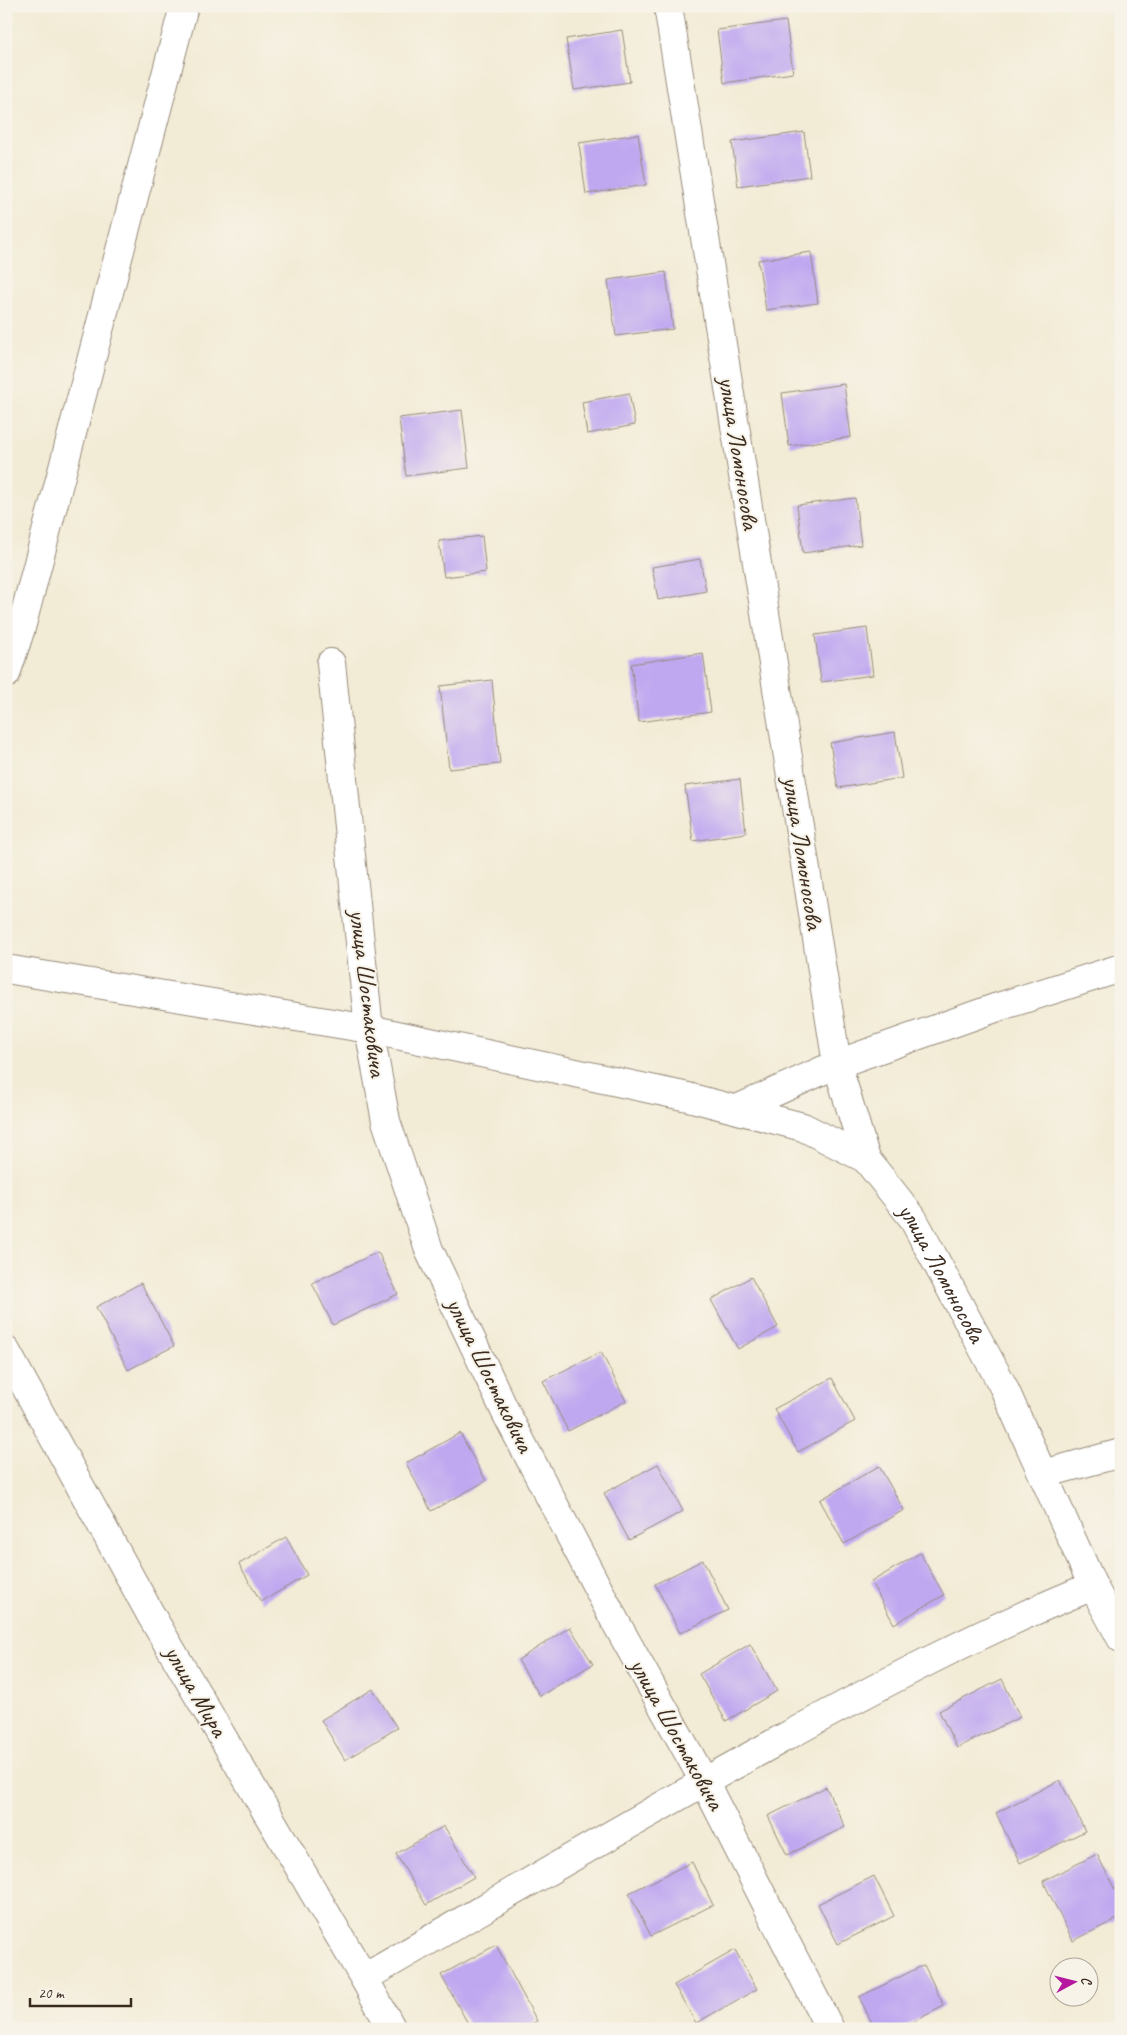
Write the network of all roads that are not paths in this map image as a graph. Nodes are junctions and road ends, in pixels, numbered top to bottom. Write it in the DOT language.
graph roads {
  1 [pos="184,6"];
  2 [pos="668,6"];
  3 [pos="331,663"];
  4 [pos="6,674"];
  5 [pos="1121,968"];
  6 [pos="6,969"];
  7 [pos="370,1030"];
  8 [pos="837,1064"];
  9 [pos="736,1109"];
  10 [pos="866,1158"];
  11 [pos="6,1350"];
  12 [pos="1121,1453"];
  13 [pos="1043,1474"];
  14 [pos="1093,1586"];
  15 [pos="1121,1638"];
  16 [pos="704,1781"];
  17 [pos="364,1978"];
  18 [pos="392,2029"];
  19 [pos="830,2029"];
  1 -- 4 [label="street"];
  2 -- 8 [label="street, улица Ломоносова"];
  3 -- 7 [label="street, улица Шостаковича"];
  5 -- 8 [label="street"];
  6 -- 7 [label="street"];
  7 -- 9 [label="street"];
  7 -- 16 [label="street, улица Шостаковича"];
  8 -- 9 [label="street"];
  8 -- 10 [label="street, улица Ломоносова"];
  9 -- 10 [label="street"];
  10 -- 13 [label="street, улица Ломоносова"];
  11 -- 17 [label="street, улица Мира"];
  12 -- 13 [label="street"];
  13 -- 14 [label="street, улица Ломоносова"];
  14 -- 15 [label="street, улица Ломоносова"];
  14 -- 16 [label="street"];
  16 -- 17 [label="street"];
  16 -- 19 [label="street, улица Шостаковича"];
  17 -- 18 [label="street, улица Мира"];
}
